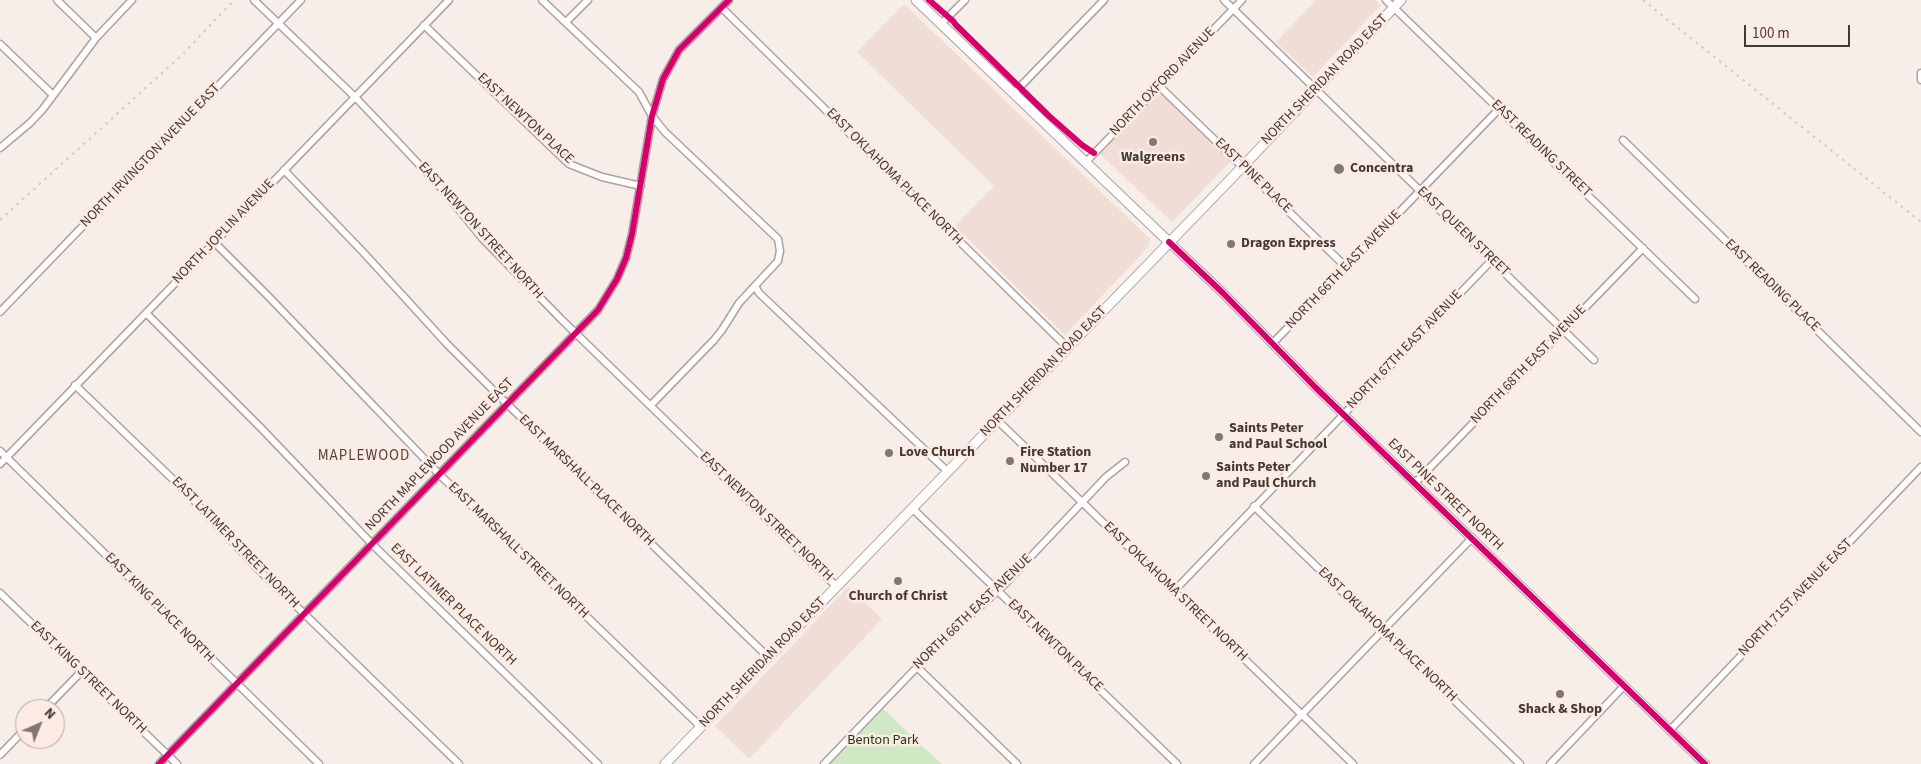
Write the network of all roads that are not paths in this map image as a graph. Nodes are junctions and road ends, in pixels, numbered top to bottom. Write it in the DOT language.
graph roads {
  1 [pos="57,0"];
  2 [pos="132,0"];
  3 [pos="254,0"];
  4 [pos="301,0"];
  5 [pos="449,0"];
  6 [pos="542,0"];
  7 [pos="588,0"];
  8 [pos="729,0"];
  9 [pos="916,0"];
  10 [pos="965,0"];
  11 [pos="1104,0"];
  12 [pos="1224,0"];
  13 [pos="1242,0"];
  14 [pos="1386,0"];
  15 [pos="1401,0"];
  16 [pos="1394,7"];
  17 [pos="722,8"];
  18 [pos="1233,9"];
  19 [pos="566,22"];
  20 [pos="279,24"];
  21 [pos="941,24"];
  22 [pos="424,25"];
  23 [pos="96,38"];
  24 [pos="0,44"];
  25 [pos="1159,86"];
  26 [pos="1316,89"];
  27 [pos="1013,94"];
  28 [pos="53,95"];
  29 [pos="355,97"];
  30 [pos="1499,109"];
  31 [pos="652,116"];
  32 [pos="1623,140"];
  33 [pos="1,146"];
  34 [pos="1085,163"];
  35 [pos="1242,166"];
  36 [pos="284,170"];
  37 [pos="641,186"];
  38 [pos="1420,190"];
  39 [pos="214,242"];
  40 [pos="1169,242"];
  41 [pos="1642,248"];
  42 [pos="1492,260"];
  43 [pos="1346,267"];
  44 [pos="755,286"];
  45 [pos="1695,299"];
  46 [pos="0,312"];
  47 [pos="146,313"];
  48 [pos="1563,330"];
  49 [pos="576,334"];
  50 [pos="1272,344"];
  51 [pos="1067,347"];
  52 [pos="1594,360"];
  53 [pos="75,385"];
  54 [pos="507,405"];
  55 [pos="651,405"];
  56 [pos="1344,414"];
  57 [pos="997,420"];
  58 [pos="1921,432"];
  59 [pos="0,451"];
  60 [pos="6,457"];
  61 [pos="1125,462"];
  62 [pos="0,464"];
  63 [pos="1921,467"];
  64 [pos="947,471"];
  65 [pos="440,474"];
  66 [pos="1415,483"];
  67 [pos="1083,502"];
  68 [pos="1254,506"];
  69 [pos="912,508"];
  70 [pos="1472,538"];
  71 [pos="372,544"];
  72 [pos="836,586"];
  73 [pos="997,590"];
  74 [pos="1174,590"];
  75 [pos="0,593"];
  76 [pos="304,614"];
  77 [pos="1382,632"];
  78 [pos="768,657"];
  79 [pos="917,667"];
  80 [pos="81,672"];
  81 [pos="237,684"];
  82 [pos="1624,686"];
  83 [pos="55,699"];
  84 [pos="1302,715"];
  85 [pos="701,727"];
  86 [pos="1670,730"];
  87 [pos="15,740"];
  88 [pos="0,755"];
  89 [pos="168,755"];
  90 [pos="1701,763"];
  91 [pos="159,764"];
  92 [pos="177,764"];
  93 [pos="318,764"];
  94 [pos="459,764"];
  95 [pos="598,764"];
  96 [pos="665,764"];
  97 [pos="824,764"];
  98 [pos="1016,764"];
  99 [pos="1177,764"];
  100 [pos="1254,764"];
  101 [pos="1353,764"];
  102 [pos="1520,764"];
  103 [pos="1550,764"];
  1 -- 23 [label="street"];
  2 -- 23 [label="street"];
  3 -- 20 [label="street, EAST NEWTON STREET NORTH"];
  4 -- 20 [label="street, NORTH IRVINGTON AVENUE EAST"];
  5 -- 22 [label="street, NORTH JOPLIN AVENUE"];
  6 -- 19 [label="street"];
  7 -- 19 [label="street"];
  8 -- 17 [label="street, NORTH MAPLEWOOD AVENUE EAST"];
  9 -- 21 [label="main road, EAST PINE STREET NORTH"];
  10 -- 21 [label="street"];
  11 -- 27 [label="street"];
  12 -- 18 [label="street, EAST QUEEN STREET"];
  13 -- 18 [label="street, NORTH OXFORD AVENUE"];
  14 -- 16 [label="street, EAST READING STREET"];
  15 -- 16 [label="main road, NORTH SHERIDAN ROAD EAST"];
  16 -- 26 [label="main road, NORTH SHERIDAN ROAD EAST"];
  16 -- 30 [label="street, EAST READING STREET"];
  17 -- 31 [label="street, NORTH MAPLEWOOD AVENUE EAST"];
  17 -- 51 [label="street, EAST OKLAHOMA PLACE NORTH"];
  18 -- 25 [label="street, NORTH OXFORD AVENUE"];
  18 -- 26 [label="street, EAST QUEEN STREET"];
  19 -- 31 [label="street"];
  20 -- 29 [label="street, EAST NEWTON STREET NORTH"];
  20 -- 46 [label="street, NORTH IRVINGTON AVENUE EAST"];
  21 -- 27 [label="main road, EAST PINE STREET NORTH"];
  22 -- 29 [label="street, NORTH JOPLIN AVENUE"];
  22 -- 37 [label="street, EAST NEWTON PLACE"];
  23 -- 28 [label="street"];
  24 -- 28 [label="street"];
  25 -- 34 [label="street, NORTH OXFORD AVENUE"];
  25 -- 35 [label="street, EAST PINE PLACE"];
  26 -- 35 [label="main road, NORTH SHERIDAN ROAD EAST"];
  26 -- 38 [label="street, EAST QUEEN STREET"];
  27 -- 34 [label="main road, EAST PINE STREET NORTH"];
  28 -- 33 [label="street"];
  29 -- 36 [label="street, NORTH JOPLIN AVENUE"];
  29 -- 49 [label="street, EAST NEWTON STREET NORTH"];
  30 -- 38 [label="street, NORTH 66TH EAST AVENUE"];
  30 -- 41 [label="street, EAST READING STREET"];
  31 -- 37 [label="street, NORTH MAPLEWOOD AVENUE EAST"];
  31 -- 44 [label="street"];
  32 -- 58 [label="street, EAST READING PLACE"];
  34 -- 40 [label="main road, EAST PINE STREET NORTH"];
  35 -- 40 [label="main road, NORTH SHERIDAN ROAD EAST"];
  35 -- 43 [label="street, EAST PINE PLACE"];
  36 -- 39 [label="street, NORTH JOPLIN AVENUE"];
  36 -- 54 [label="street, EAST MARSHALL PLACE NORTH"];
  37 -- 49 [label="street, NORTH MAPLEWOOD AVENUE EAST"];
  38 -- 42 [label="street, EAST QUEEN STREET"];
  38 -- 43 [label="street, NORTH 66TH EAST AVENUE"];
  39 -- 47 [label="street, NORTH JOPLIN AVENUE"];
  39 -- 65 [label="street, EAST MARSHALL STREET NORTH"];
  40 -- 50 [label="street, EAST PINE STREET NORTH"];
  40 -- 51 [label="main road, NORTH SHERIDAN ROAD EAST"];
  41 -- 45 [label="street, EAST READING STREET"];
  41 -- 48 [label="street, NORTH 68TH EAST AVENUE"];
  42 -- 48 [label="street, EAST QUEEN STREET"];
  42 -- 56 [label="street, NORTH 67TH EAST AVENUE"];
  43 -- 50 [label="street, NORTH 66TH EAST AVENUE"];
  44 -- 55 [label="street"];
  44 -- 64 [label="street"];
  47 -- 53 [label="street, NORTH JOPLIN AVENUE"];
  47 -- 71 [label="street, EAST LATIMER PLACE NORTH"];
  48 -- 52 [label="street, EAST QUEEN STREET"];
  48 -- 66 [label="street, NORTH 68TH EAST AVENUE"];
  49 -- 54 [label="street, NORTH MAPLEWOOD AVENUE EAST"];
  49 -- 55 [label="street, EAST NEWTON STREET NORTH"];
  50 -- 56 [label="street, EAST PINE STREET NORTH"];
  51 -- 57 [label="main road, NORTH SHERIDAN ROAD EAST"];
  53 -- 60 [label="street, NORTH JOPLIN AVENUE"];
  53 -- 76 [label="street, EAST LATIMER STREET NORTH"];
  54 -- 65 [label="street, NORTH MAPLEWOOD AVENUE EAST"];
  54 -- 78 [label="street, EAST MARSHALL PLACE NORTH"];
  55 -- 72 [label="street, EAST NEWTON STREET NORTH"];
  56 -- 66 [label="street, EAST PINE STREET NORTH"];
  56 -- 68 [label="street, NORTH 67TH EAST AVENUE"];
  57 -- 64 [label="main road, NORTH SHERIDAN ROAD EAST"];
  57 -- 67 [label="street, EAST OKLAHOMA STREET NORTH"];
  59 -- 60 [label="street, EAST KING PLACE NORTH"];
  60 -- 62 [label="street, NORTH JOPLIN AVENUE"];
  60 -- 81 [label="street, EAST KING PLACE NORTH"];
  61 -- 67 [label="street, NORTH 66TH EAST AVENUE"];
  63 -- 86 [label="street, NORTH 71ST AVENUE EAST"];
  64 -- 69 [label="main road, NORTH SHERIDAN ROAD EAST"];
  65 -- 71 [label="street, NORTH MAPLEWOOD AVENUE EAST"];
  65 -- 85 [label="street, EAST MARSHALL STREET NORTH"];
  66 -- 70 [label="street, EAST PINE STREET NORTH"];
  67 -- 73 [label="street, NORTH 66TH EAST AVENUE"];
  67 -- 74 [label="street, EAST OKLAHOMA STREET NORTH"];
  68 -- 74 [label="street, NORTH 67TH EAST AVENUE"];
  68 -- 77 [label="street, EAST OKLAHOMA PLACE NORTH"];
  69 -- 72 [label="main road, NORTH SHERIDAN ROAD EAST"];
  69 -- 73 [label="street, EAST NEWTON PLACE"];
  70 -- 77 [label="street"];
  70 -- 82 [label="street, EAST PINE STREET NORTH"];
  71 -- 76 [label="street, NORTH MAPLEWOOD AVENUE EAST"];
  71 -- 95 [label="street, EAST LATIMER PLACE NORTH"];
  72 -- 78 [label="main road, NORTH SHERIDAN ROAD EAST"];
  73 -- 79 [label="street, NORTH 66TH EAST AVENUE"];
  73 -- 99 [label="street, EAST NEWTON PLACE"];
  74 -- 84 [label="street, EAST OKLAHOMA STREET NORTH"];
  75 -- 80 [label="street, EAST KING STREET NORTH"];
  76 -- 81 [label="street, NORTH MAPLEWOOD AVENUE EAST"];
  76 -- 94 [label="street, EAST LATIMER STREET NORTH"];
  77 -- 84 [label="street"];
  77 -- 102 [label="street, EAST OKLAHOMA PLACE NORTH"];
  78 -- 85 [label="main road, NORTH SHERIDAN ROAD EAST"];
  79 -- 97 [label="street, NORTH 66TH EAST AVENUE"];
  79 -- 98 [label="street"];
  80 -- 83 [label="street"];
  80 -- 89 [label="street, EAST KING STREET NORTH"];
  81 -- 89 [label="street, NORTH MAPLEWOOD AVENUE EAST"];
  81 -- 93 [label="street, EAST KING PLACE NORTH"];
  82 -- 86 [label="street, EAST PINE STREET NORTH"];
  82 -- 103 [label="street"];
  84 -- 100 [label="street"];
  84 -- 101 [label="street, EAST OKLAHOMA STREET NORTH"];
  85 -- 96 [label="main road, NORTH SHERIDAN ROAD EAST"];
  86 -- 90 [label="street, EAST PINE STREET NORTH"];
  87 -- 88 [label="street"];
  89 -- 91 [label="street, NORTH MAPLEWOOD AVENUE EAST"];
  89 -- 92 [label="street, EAST KING STREET NORTH"];
}
